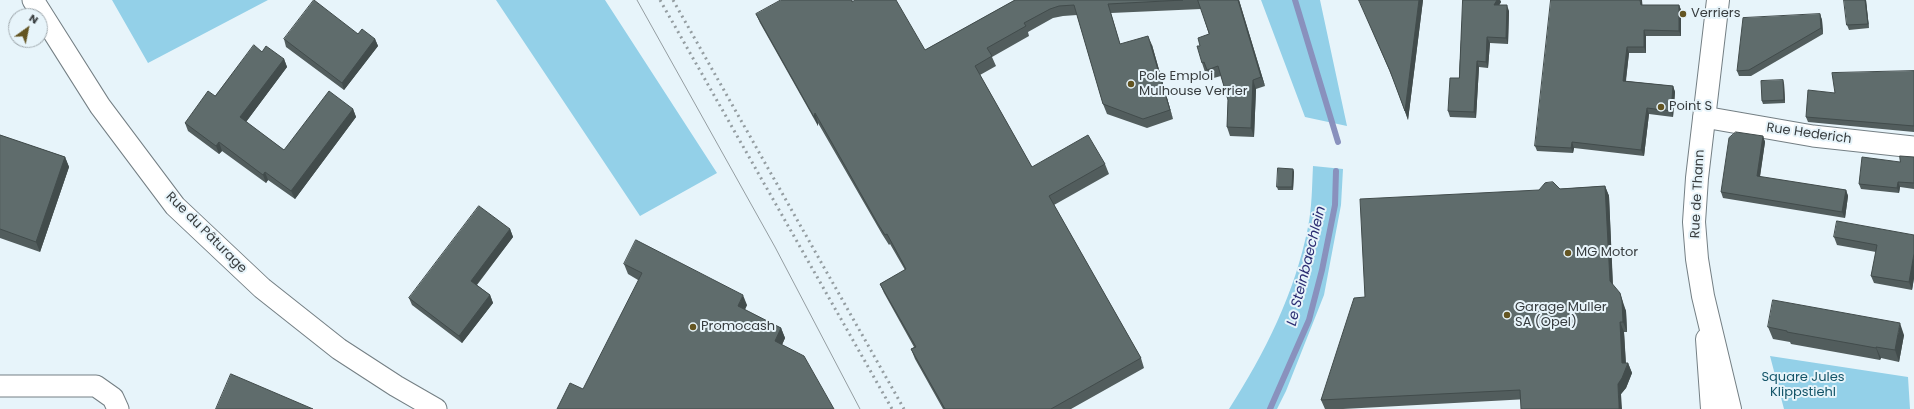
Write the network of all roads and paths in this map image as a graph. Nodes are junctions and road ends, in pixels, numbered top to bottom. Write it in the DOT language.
graph roads {
  1 [pos="34,0"];
  2 [pos="1718,0"];
  3 [pos="1704,117"];
  4 [pos="1914,147"];
  5 [pos="1703,296"];
  6 [pos="0,386"];
  7 [pos="118,409"];
  8 [pos="436,409"];
  9 [pos="1712,409"];
  10 [pos="1730,409"];
  1 -- 8 [label="street, Rue du Pâturage"];
  2 -- 3 [label="main road, Rue de Thann"];
  3 -- 4 [label="street, Rue Hederich"];
  3 -- 5 [label="main road, Rue de Thann"];
  5 -- 9 [label="main road"];
  5 -- 10 [label="main road, Rue de Thann"];
  6 -- 7 [label="street"];
}
